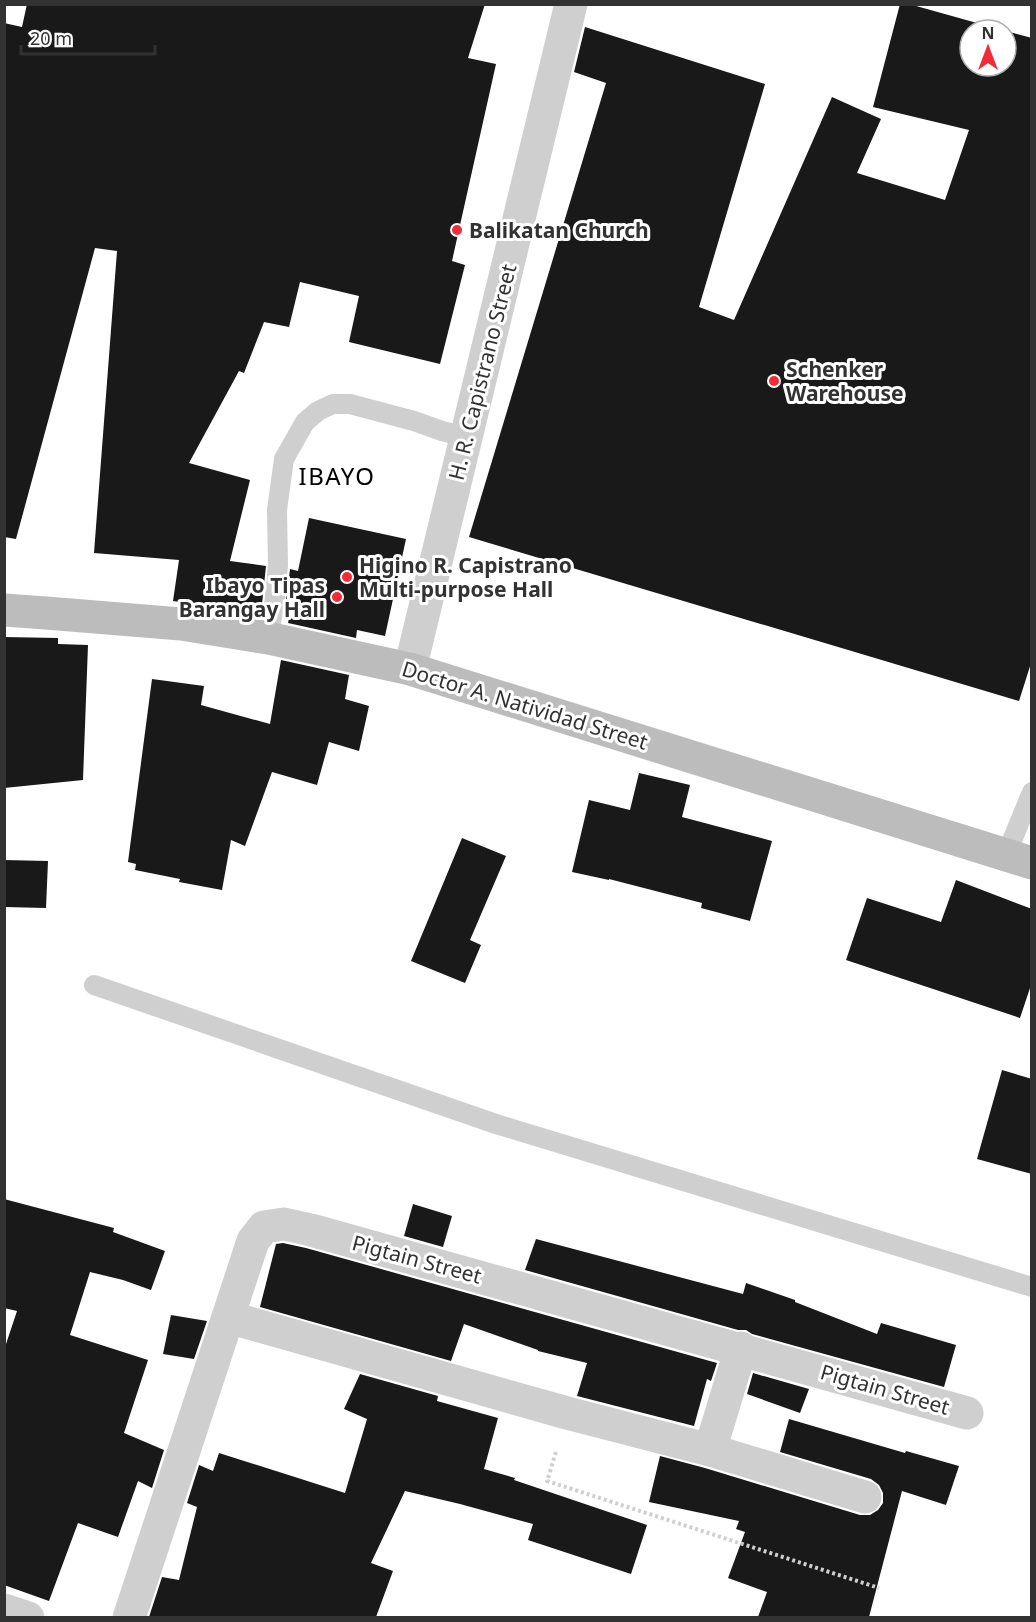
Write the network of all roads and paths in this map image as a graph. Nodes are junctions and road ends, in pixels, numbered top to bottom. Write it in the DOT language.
graph roads {
  1 [pos="571,4"];
  2 [pos="466,437"];
  3 [pos="4,610"];
  4 [pos="268,638"];
  5 [pos="410,669"];
  6 [pos="1032,792"];
  7 [pos="1019,859"];
  8 [pos="94,985"];
  9 [pos="1032,1287"];
  10 [pos="228,1317"];
  11 [pos="741,1348"];
  12 [pos="567,1413"];
  13 [pos="967,1413"];
  14 [pos="710,1450"];
  15 [pos="865,1497"];
  16 [pos="879,1588"];
  17 [pos="4,1610"];
  18 [pos="28,1617"];
  19 [pos="129,1617"];
  1 -- 2 [label="street, H. R. Capistrano Street"];
  2 -- 4 [label="lane"];
  2 -- 5 [label="street, H. R. Capistrano Street"];
  3 -- 4 [label="main road, Doctor A. Natividad Street"];
  4 -- 5 [label="main road, Doctor A. Natividad Street"];
  5 -- 7 [label="main road, Doctor A. Natividad Street"];
  6 -- 7 [label="lane"];
  8 -- 9 [label="lane"];
  10 -- 11 [label="street, Pigtain Street"];
  10 -- 12 [label="street"];
  10 -- 19 [label="street, Pigtain Street"];
  11 -- 13 [label="street, Pigtain Street"];
  11 -- 14 [label="street"];
  12 -- 14 [label="street"];
  12 -- 16 [label="path"];
  14 -- 15 [label="street"];
  17 -- 18 [label="street"];
}
